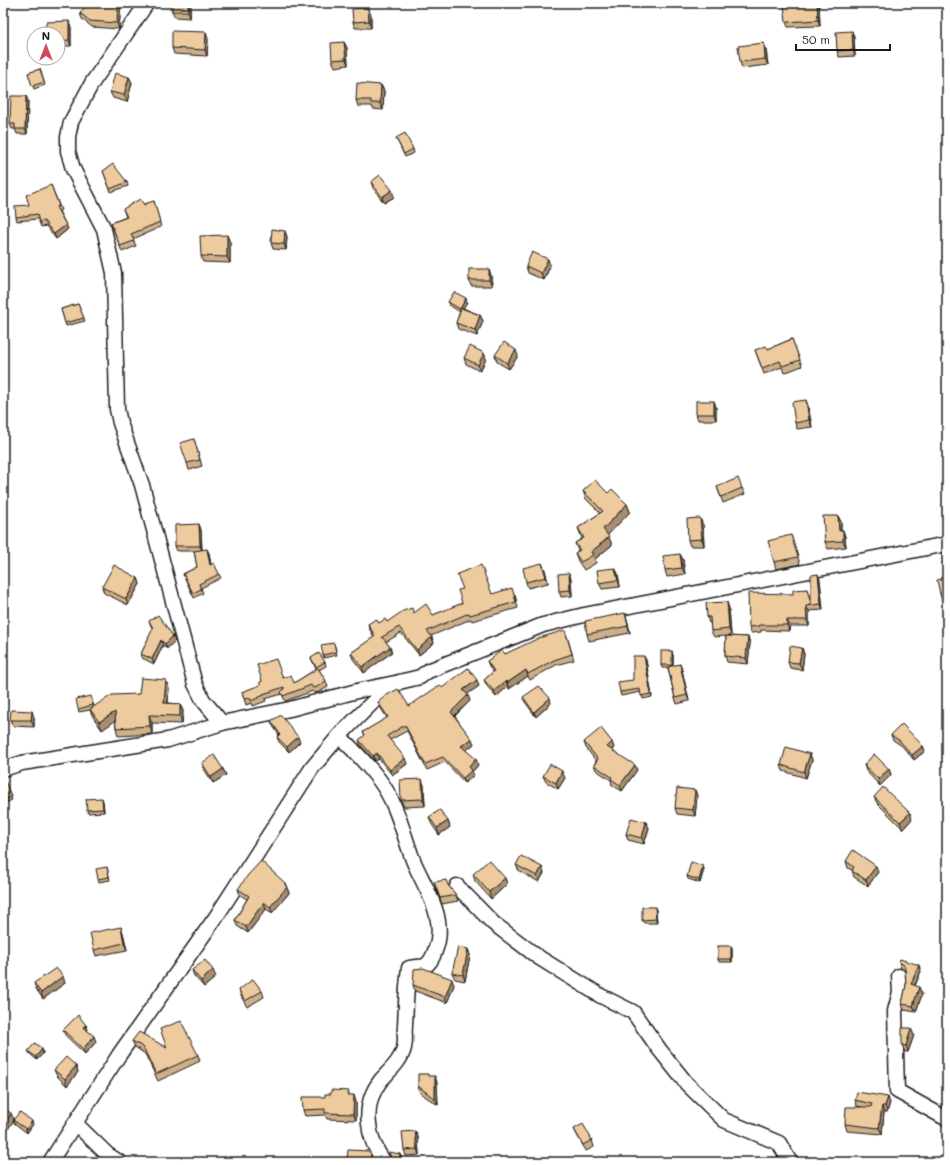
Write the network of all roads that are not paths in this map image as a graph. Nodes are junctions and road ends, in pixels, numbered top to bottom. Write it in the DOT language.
graph roads {
  1 [pos="147,3"];
  2 [pos="947,544"];
  3 [pos="399,682"];
  4 [pos="222,723"];
  5 [pos="339,736"];
  6 [pos="3,769"];
  7 [pos="457,886"];
  8 [pos="899,976"];
  9 [pos="947,1119"];
  10 [pos="75,1123"];
  11 [pos="377,1156"];
  12 [pos="50,1162"];
  13 [pos="119,1162"];
  14 [pos="384,1162"];
  15 [pos="790,1162"];
  1 -- 4 [label="street"];
  2 -- 3 [label="street"];
  3 -- 4 [label="street"];
  3 -- 5 [label="street"];
  4 -- 6 [label="street"];
  5 -- 10 [label="street"];
  5 -- 11 [label="street"];
  7 -- 15 [label="street"];
  8 -- 9 [label="street"];
  10 -- 12 [label="street"];
  10 -- 13 [label="street"];
  11 -- 14 [label="street"];
}
